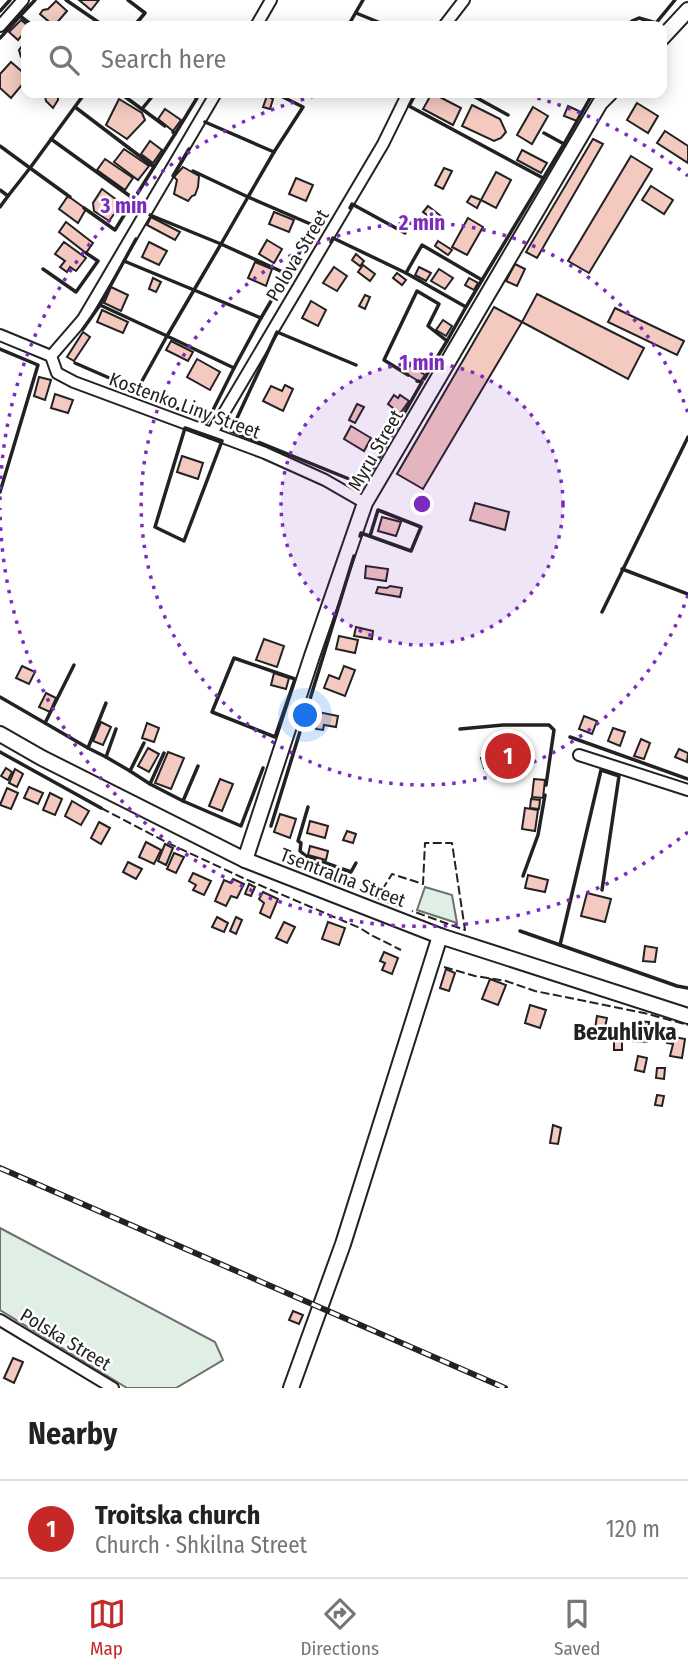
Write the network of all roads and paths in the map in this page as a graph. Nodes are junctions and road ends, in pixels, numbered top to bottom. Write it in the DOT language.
graph roads {
  1 [pos="23,0"];
  2 [pos="271,0"];
  3 [pos="464,0"];
  4 [pos="688,10"];
  5 [pos="259,21"];
  6 [pos="448,21"];
  7 [pos="0,26"];
  8 [pos="667,33"];
  9 [pos="213,98"];
  10 [pos="406,98"];
  11 [pos="605,98"];
  12 [pos="0,335"];
  13 [pos="51,356"];
  14 [pos="212,433"];
  15 [pos="365,503"];
  16 [pos="0,734"];
  17 [pos="579,755"];
  18 [pos="688,790"];
  19 [pos="245,860"];
  20 [pos="440,936"];
  21 [pos="688,1016"];
  22 [pos="0,1320"];
  23 [pos="113,1388"];
  24 [pos="291,1388"];
  1 -- 7 [label="street"];
  2 -- 5 [label="street"];
  3 -- 6 [label="street"];
  4 -- 8 [label="street"];
  9 -- 13 [label="street"];
  10 -- 14 [label="street, Polova Street"];
  11 -- 15 [label="street, Myru Street"];
  12 -- 13 [label="street, Kostenko Liny Street"];
  13 -- 14 [label="street, Kostenko Liny Street"];
  14 -- 15 [label="street, Kostenko Liny Street"];
  15 -- 19 [label="street, Myru Street"];
  16 -- 19 [label="street, Tsentralna Street"];
  17 -- 18 [label="street"];
  19 -- 20 [label="street, Tsentralna Street"];
  20 -- 21 [label="street, Tsentralna Street"];
  20 -- 24 [label="street"];
  22 -- 23 [label="street, Polska Street"];
}
